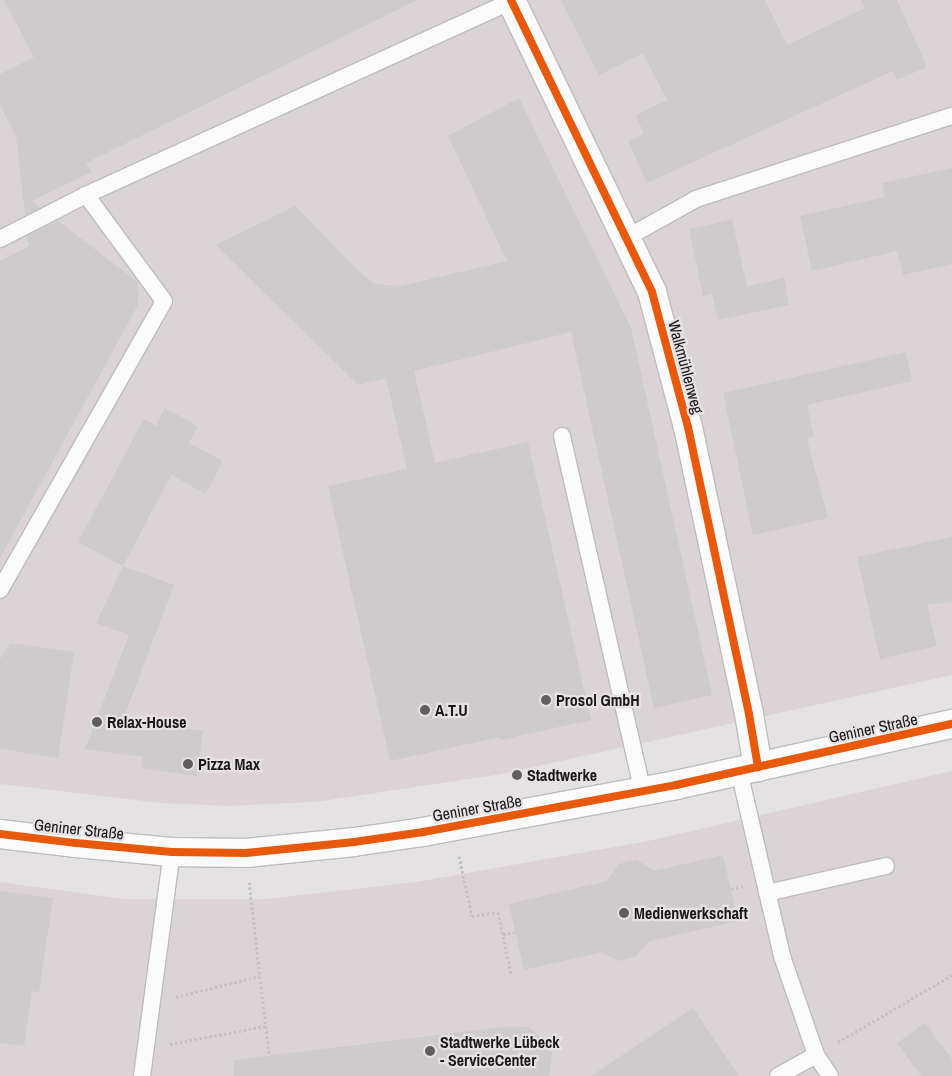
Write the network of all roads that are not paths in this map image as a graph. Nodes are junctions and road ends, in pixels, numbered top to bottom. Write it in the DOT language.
graph roads {
  1 [pos="511,0"];
  2 [pos="952,116"];
  3 [pos="86,195"];
  4 [pos="626,238"];
  5 [pos="0,239"];
  6 [pos="562,436"];
  7 [pos="0,590"];
  8 [pos="952,724"];
  9 [pos="748,769"];
  10 [pos="642,792"];
  11 [pos="0,834"];
  12 [pos="172,852"];
  13 [pos="886,866"];
  14 [pos="767,893"];
  15 [pos="816,1055"];
  16 [pos="142,1076"];
  17 [pos="778,1076"];
  18 [pos="830,1076"];
  1 -- 3 [label="lane"];
  1 -- 4 [label="main road, Walkmühlenweg"];
  2 -- 4 [label="lane"];
  3 -- 5 [label="lane"];
  3 -- 7 [label="lane"];
  4 -- 9 [label="main road, Walkmühlenweg"];
  6 -- 10 [label="lane"];
  8 -- 9 [label="main road, Geniner Straße"];
  9 -- 10 [label="main road, Geniner Straße"];
  9 -- 14 [label="lane"];
  10 -- 12 [label="main road, Geniner Straße"];
  11 -- 12 [label="main road, Geniner Straße"];
  12 -- 16 [label="lane"];
  13 -- 14 [label="lane"];
  14 -- 15 [label="lane"];
  15 -- 17 [label="lane"];
  15 -- 18 [label="lane"];
}
